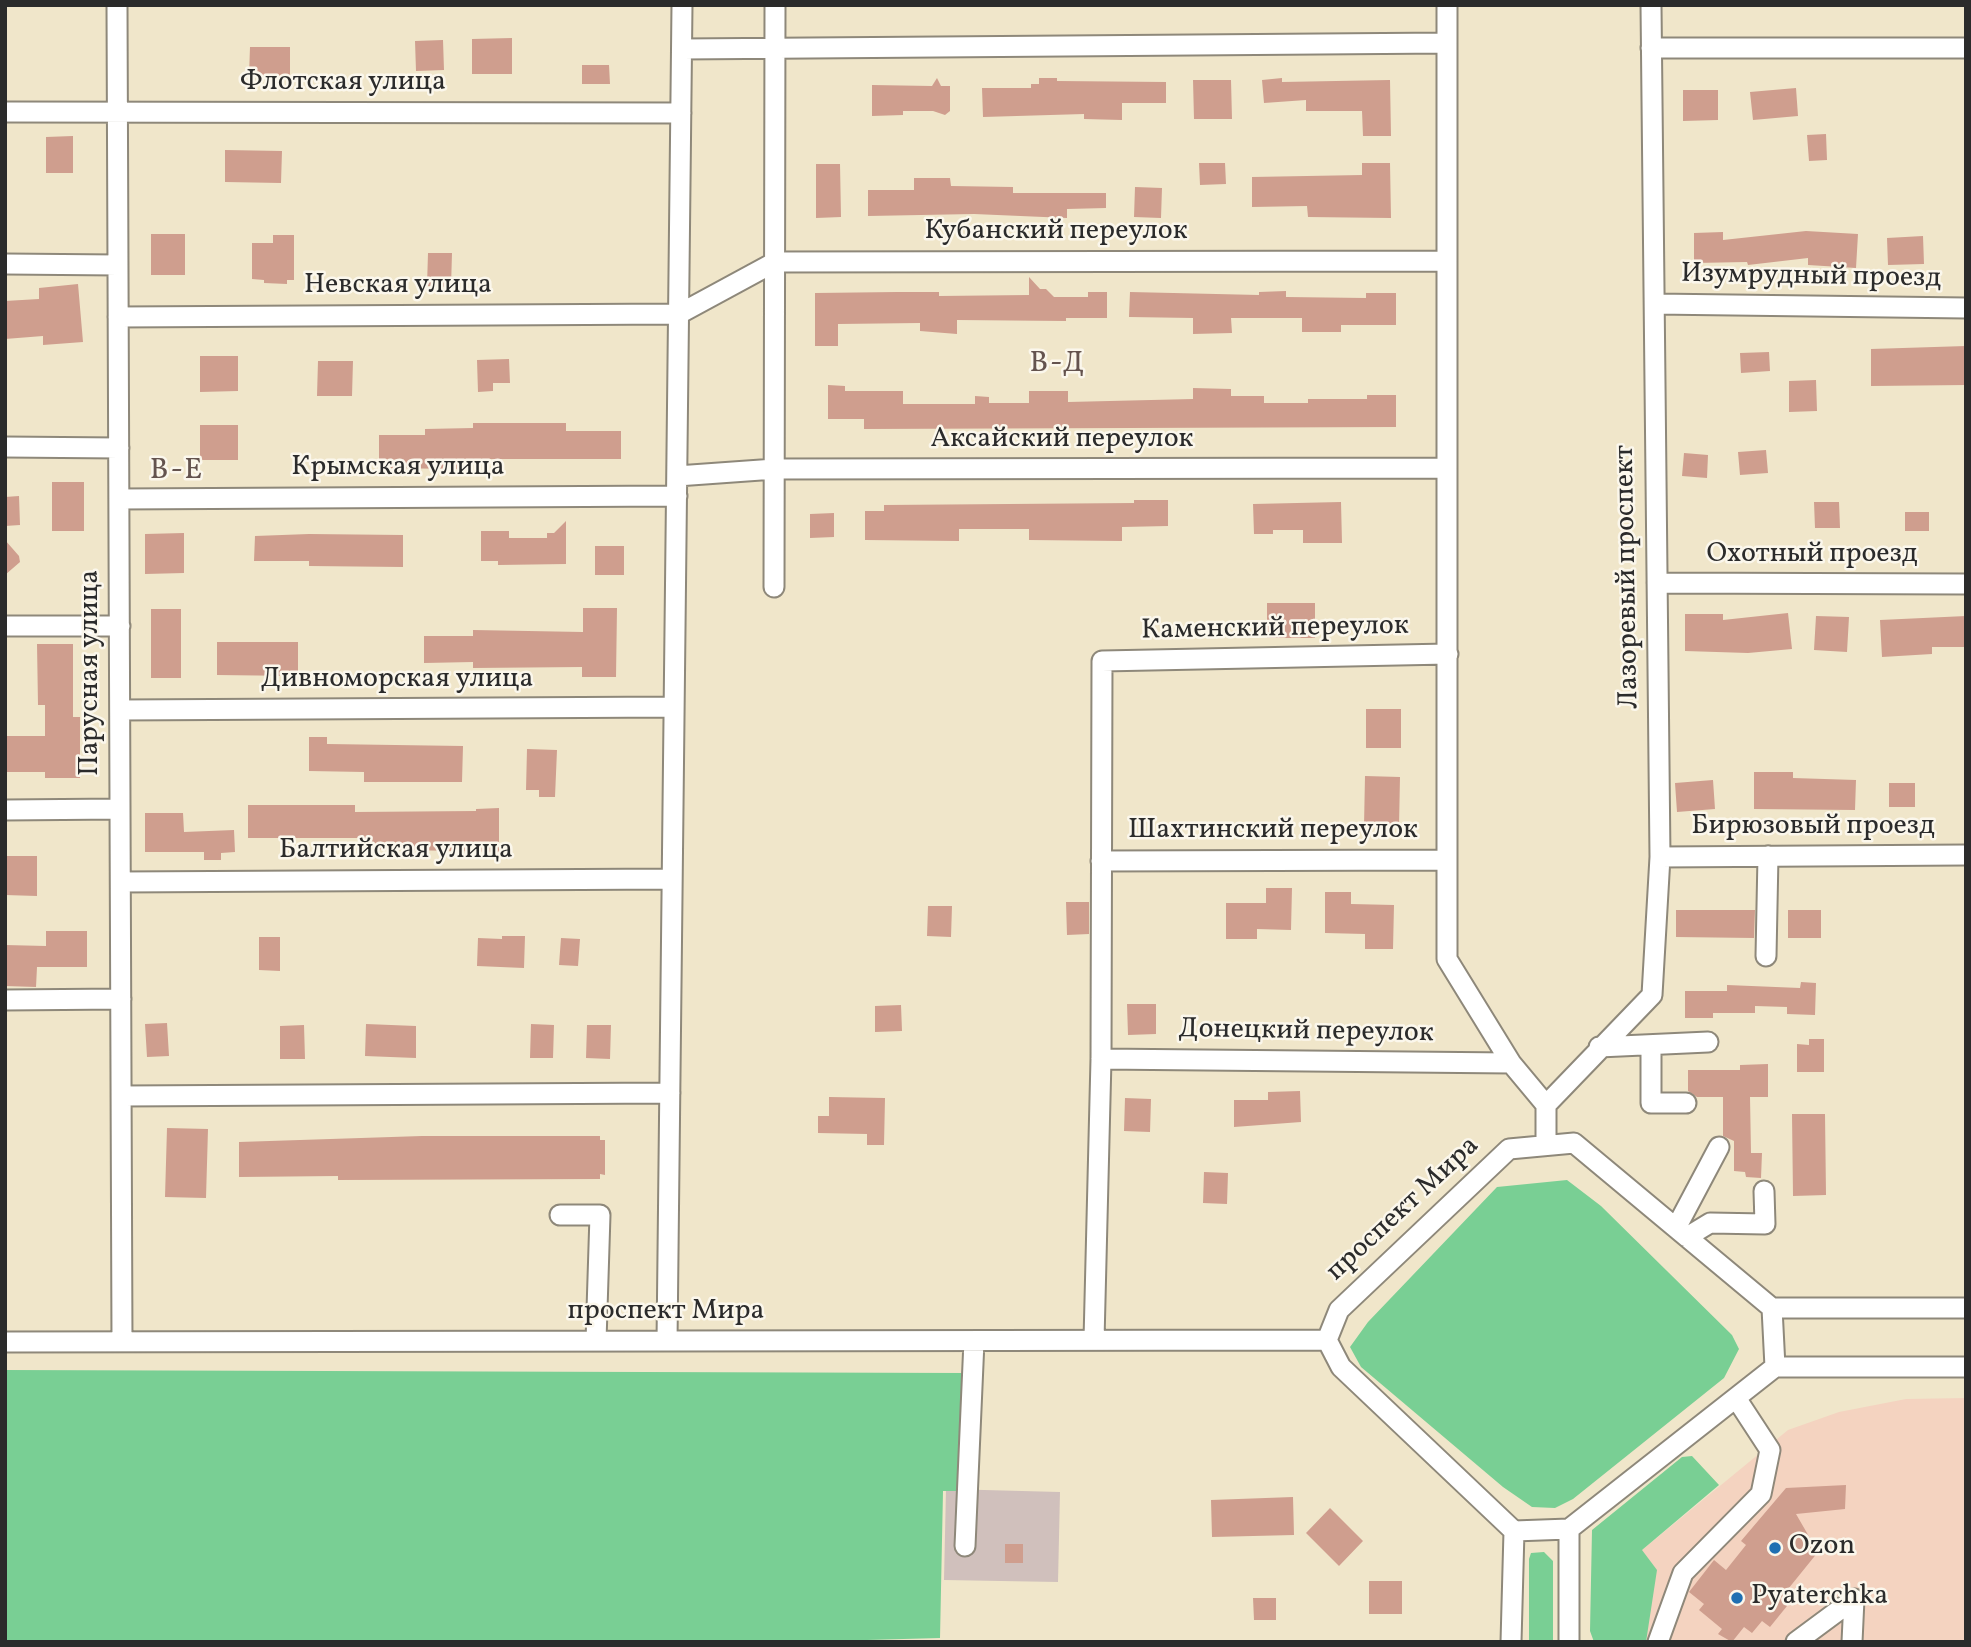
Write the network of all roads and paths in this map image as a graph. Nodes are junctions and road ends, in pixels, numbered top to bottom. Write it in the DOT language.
graph roads {
  1 [pos="117,5"];
  2 [pos="682,5"];
  3 [pos="775,5"];
  4 [pos="1447,5"];
  5 [pos="1651,5"];
  6 [pos="1447,43"];
  7 [pos="775,46"];
  8 [pos="1651,48"];
  9 [pos="1966,48"];
  10 [pos="682,49"];
  11 [pos="5,112"];
  12 [pos="118,112"];
  13 [pos="681,113"];
  14 [pos="1447,261"];
  15 [pos="775,262"];
  16 [pos="5,264"];
  17 [pos="118,265"];
  18 [pos="1655,304"];
  19 [pos="1966,308"];
  20 [pos="679,314"];
  21 [pos="118,317"];
  22 [pos="5,447"];
  23 [pos="119,448"];
  24 [pos="1447,468"];
  25 [pos="775,469"];
  26 [pos="677,476"];
  27 [pos="677,496"];
  28 [pos="119,499"];
  29 [pos="1657,583"];
  30 [pos="1966,583"];
  31 [pos="774,587"];
  32 [pos="5,626"];
  33 [pos="120,626"];
  34 [pos="1448,654"];
  35 [pos="674,707"];
  36 [pos="120,710"];
  37 [pos="120,809"];
  38 [pos="5,810"];
  39 [pos="1966,855"];
  40 [pos="1768,856"];
  41 [pos="1660,857"];
  42 [pos="1445,860"];
  43 [pos="1101,861"];
  44 [pos="672,879"];
  45 [pos="121,882"];
  46 [pos="1766,956"];
  47 [pos="121,999"];
  48 [pos="5,1000"];
  49 [pos="1708,1042"];
  50 [pos="1651,1045"];
  51 [pos="1599,1047"];
  52 [pos="1101,1059"];
  53 [pos="1511,1063"];
  54 [pos="670,1093"];
  55 [pos="121,1096"];
  56 [pos="1686,1103"];
  57 [pos="1546,1105"];
  58 [pos="1546,1144"];
  59 [pos="1718,1147"];
  60 [pos="1764,1191"];
  61 [pos="559,1215"];
  62 [pos="1681,1233"];
  63 [pos="1772,1308"];
  64 [pos="1966,1308"];
  65 [pos="1094,1340"];
  66 [pos="1327,1340"];
  67 [pos="122,1341"];
  68 [pos="596,1341"];
  69 [pos="667,1341"];
  70 [pos="974,1341"];
  71 [pos="5,1342"];
  72 [pos="1775,1367"];
  73 [pos="1966,1367"];
  74 [pos="1736,1398"];
  75 [pos="1569,1529"];
  76 [pos="1514,1531"];
  77 [pos="965,1546"];
  78 [pos="1802,1640"];
  79 [pos="1511,1642"];
  80 [pos="1569,1642"];
  81 [pos="1658,1642"];
  82 [pos="1852,1642"];
  1 -- 12 [label="street, Парусная улица"];
  2 -- 10 [label="street"];
  3 -- 7 [label="street"];
  4 -- 6 [label="street"];
  5 -- 8 [label="street, Лазоревый проспект"];
  6 -- 7 [label="street"];
  6 -- 14 [label="street"];
  7 -- 10 [label="street"];
  7 -- 15 [label="street"];
  8 -- 9 [label="street"];
  8 -- 18 [label="street, Лазоревый проспект"];
  10 -- 13 [label="street"];
  11 -- 12 [label="street, Флотская улица"];
  12 -- 13 [label="street, Флотская улица"];
  12 -- 17 [label="street, Парусная улица"];
  13 -- 20 [label="street"];
  14 -- 15 [label="street, Кубанский переулок"];
  14 -- 24 [label="street"];
  15 -- 20 [label="street, Кубанский переулок"];
  15 -- 25 [label="street"];
  16 -- 17 [label="street"];
  17 -- 21 [label="street, Парусная улица"];
  18 -- 19 [label="street, Изумрудный проезд"];
  18 -- 29 [label="street, Лазоревый проспект"];
  20 -- 21 [label="street, Невская улица"];
  20 -- 26 [label="street"];
  21 -- 23 [label="street, Парусная улица"];
  22 -- 23 [label="street"];
  23 -- 28 [label="street, Парусная улица"];
  24 -- 25 [label="street, Аксайский переулок"];
  24 -- 34 [label="street"];
  25 -- 26 [label="street, Аксайский переулок"];
  25 -- 31 [label="street"];
  26 -- 27 [label="street"];
  27 -- 28 [label="street, Крымская улица"];
  27 -- 35 [label="street"];
  28 -- 33 [label="street, Парусная улица"];
  29 -- 30 [label="street, Охотный проезд"];
  29 -- 41 [label="street, Лазоревый проспект"];
  32 -- 33 [label="street"];
  33 -- 36 [label="street, Парусная улица"];
  34 -- 42 [label="street"];
  34 -- 43 [label="street, Каменский переулок"];
  35 -- 36 [label="street, Дивноморская улица"];
  35 -- 44 [label="street"];
  36 -- 37 [label="street, Парусная улица"];
  37 -- 38 [label="street"];
  37 -- 45 [label="street, Парусная улица"];
  39 -- 40 [label="street, Бирюзовый проезд"];
  40 -- 41 [label="street, Бирюзовый проезд"];
  40 -- 46 [label="street"];
  41 -- 51 [label="street, Лазоревый проспект"];
  42 -- 43 [label="street, Шахтинский переулок"];
  42 -- 53 [label="street"];
  43 -- 52 [label="street"];
  44 -- 45 [label="street, Балтийская улица"];
  44 -- 54 [label="street"];
  45 -- 47 [label="street, Парусная улица"];
  47 -- 48 [label="street"];
  47 -- 55 [label="street, Парусная улица"];
  49 -- 50 [label="street"];
  50 -- 51 [label="street"];
  50 -- 56 [label="street"];
  51 -- 57 [label="street, Лазоревый проспект"];
  52 -- 53 [label="street, Донецкий переулок"];
  52 -- 65 [label="street"];
  53 -- 57 [label="street"];
  54 -- 55 [label="street"];
  54 -- 69 [label="street"];
  55 -- 67 [label="street, Парусная улица"];
  57 -- 58 [label="street"];
  58 -- 62 [label="street, проспект Мира"];
  58 -- 66 [label="street, проспект Мира"];
  59 -- 62 [label="street"];
  60 -- 62 [label="street"];
  61 -- 68 [label="street"];
  62 -- 63 [label="street, проспект Мира"];
  63 -- 64 [label="street"];
  63 -- 72 [label="street"];
  65 -- 66 [label="street, проспект Мира"];
  65 -- 70 [label="street, проспект Мира"];
  66 -- 76 [label="street"];
  67 -- 68 [label="street, проспект Мира"];
  67 -- 71 [label="street, проспект Мира"];
  68 -- 69 [label="street, проспект Мира"];
  69 -- 70 [label="street, проспект Мира"];
  70 -- 77 [label="street"];
  72 -- 73 [label="street"];
  72 -- 74 [label="street"];
  74 -- 75 [label="street"];
  74 -- 81 [label="street"];
  75 -- 76 [label="street"];
  75 -- 80 [label="street"];
  76 -- 79 [label="street"];
  78 -- 82 [label="street"];
}
